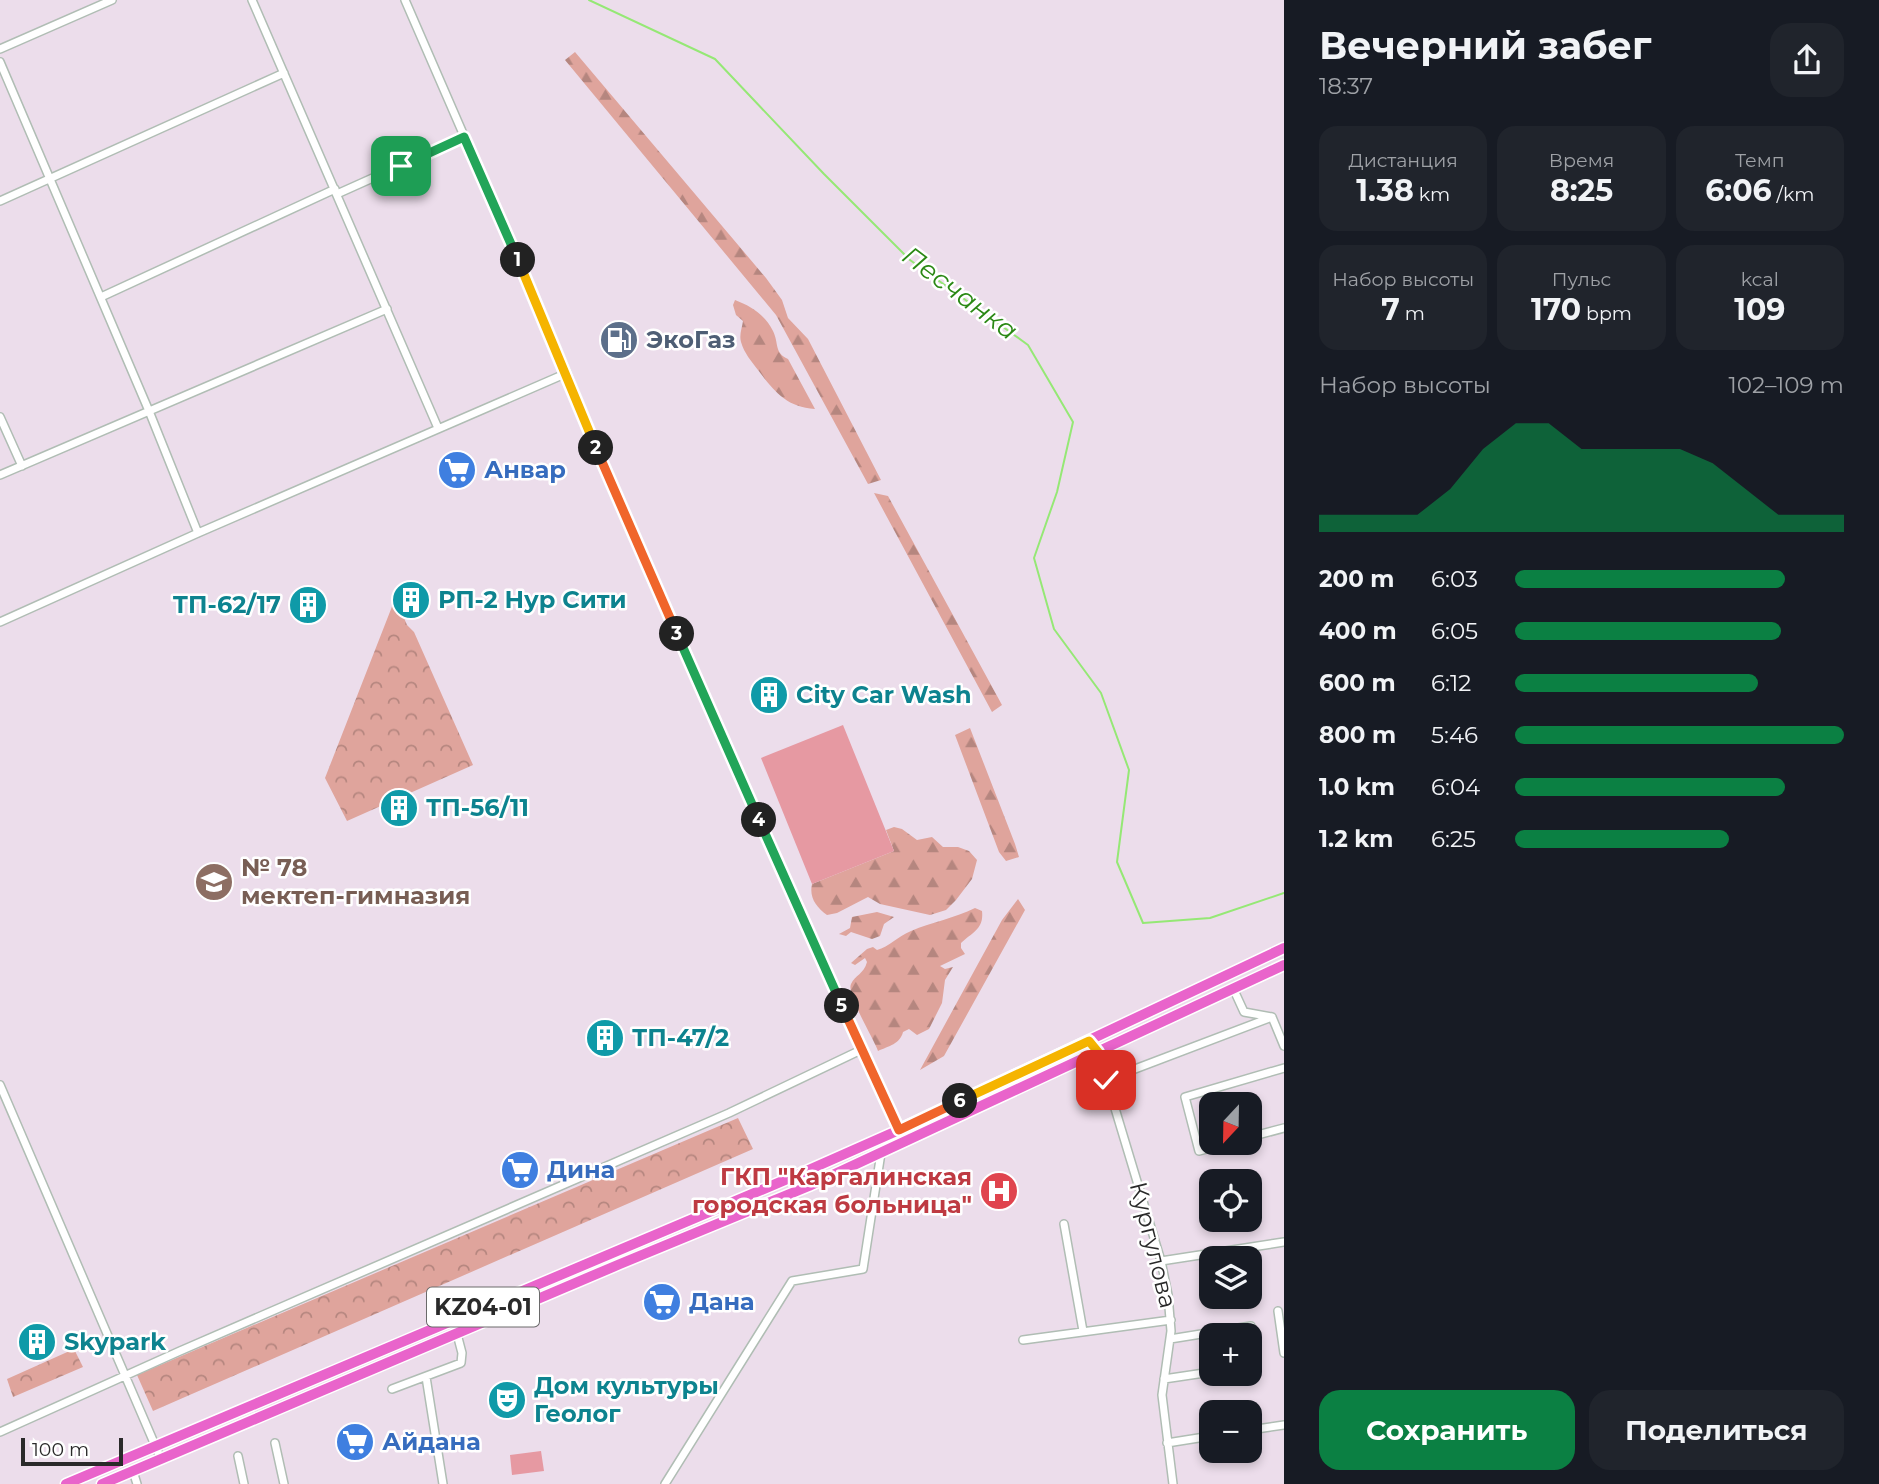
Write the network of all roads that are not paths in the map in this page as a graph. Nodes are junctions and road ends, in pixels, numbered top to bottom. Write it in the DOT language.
graph roads {
  1 [pos="112,0"];
  2 [pos="252,0"];
  3 [pos="405,0"];
  4 [pos="0,49"];
  5 [pos="0,62"];
  6 [pos="284,73"];
  7 [pos="464,137"];
  8 [pos="50,178"];
  9 [pos="336,192"];
  10 [pos="0,201"];
  11 [pos="101,297"];
  12 [pos="387,309"];
  13 [pos="567,373"];
  14 [pos="149,411"];
  15 [pos="0,417"];
  16 [pos="438,428"];
  17 [pos="22,466"];
  18 [pos="0,475"];
  19 [pos="198,533"];
  20 [pos="0,622"];
  21 [pos="1284,948"];
  22 [pos="1284,965"];
  23 [pos="1233,988"];
  24 [pos="1272,1017"];
  25 [pos="1282,1035"];
  26 [pos="1089,1041"];
  27 [pos="1284,1046"];
  28 [pos="863,1049"];
  29 [pos="1098,1052"];
  30 [pos="1284,1068"];
  31 [pos="1106,1080"];
  32 [pos="0,1085"];
  33 [pos="1202,1092"];
  34 [pos="1199,1093"];
  35 [pos="1284,1128"];
  36 [pos="899,1130"];
  37 [pos="1262,1134"];
  38 [pos="905,1143"];
  39 [pos="1199,1151"];
  40 [pos="881,1153"];
  41 [pos="804,1172"];
  42 [pos="808,1186"];
  43 [pos="1064,1224"];
  44 [pos="1284,1242"];
  45 [pos="1161,1261"];
  46 [pos="1278,1311"];
  47 [pos="1171,1320"];
  48 [pos="1083,1331"];
  49 [pos="457,1334"];
  50 [pos="1199,1334"];
  51 [pos="1170,1339"];
  52 [pos="1023,1340"];
  53 [pos="1284,1353"];
  54 [pos="337,1368"];
  55 [pos="1199,1374"];
  56 [pos="125,1376"];
  57 [pos="426,1377"];
  58 [pos="1164,1379"];
  59 [pos="343,1381"];
  60 [pos="392,1388"];
  61 [pos="1284,1425"];
  62 [pos="1262,1428"];
  63 [pos="0,1432"];
  64 [pos="1199,1438"];
  65 [pos="275,1443"];
  66 [pos="1167,1443"];
  67 [pos="156,1446"];
  68 [pos="238,1456"];
  69 [pos="161,1459"];
  70 [pos="133,1471"];
  71 [pos="66,1484"];
  72 [pos="102,1484"];
  73 [pos="137,1484"];
  74 [pos="244,1484"];
  75 [pos="284,1484"];
  76 [pos="443,1484"];
  77 [pos="665,1484"];
  78 [pos="1174,1484"];
  1 -- 4 [label="street"];
  2 -- 6 [label="street"];
  3 -- 7 [label="street"];
  5 -- 8 [label="street"];
  6 -- 8 [label="street"];
  6 -- 9 [label="street"];
  7 -- 9 [label="street"];
  7 -- 13 [label="street"];
  8 -- 10 [label="street"];
  8 -- 11 [label="street"];
  9 -- 11 [label="street"];
  9 -- 12 [label="street"];
  11 -- 14 [label="street"];
  12 -- 14 [label="street"];
  12 -- 16 [label="street"];
  13 -- 16 [label="street"];
  13 -- 28 [label="street"];
  14 -- 17 [label="street"];
  14 -- 19 [label="street"];
  15 -- 17 [label="street"];
  16 -- 19 [label="street"];
  17 -- 18 [label="street"];
  19 -- 20 [label="street"];
  21 -- 26 [label="main road, KZ04-01"];
  22 -- 23 [label="main road, KZ04-01"];
  23 -- 24 [label="street"];
  23 -- 29 [label="main road, KZ04-01"];
  24 -- 25 [label="street"];
  24 -- 31 [label="street"];
  25 -- 27 [label="street"];
  26 -- 29 [label="street"];
  26 -- 36 [label="main road, KZ04-01"];
  28 -- 36 [label="street"];
  28 -- 56 [label="street"];
  29 -- 31 [label="street, Кургулова"];
  29 -- 38 [label="main road, KZ04-01"];
  30 -- 33 [label="street"];
  31 -- 45 [label="street, Кургулова"];
  32 -- 56 [label="street"];
  34 -- 39 [label="street"];
  35 -- 37 [label="street"];
  36 -- 38 [label="main road"];
  36 -- 41 [label="main road, KZ04-01"];
  38 -- 40 [label="main road, KZ04-01"];
  40 -- 42 [label="main road, KZ04-01"];
  40 -- 77 [label="street"];
  41 -- 42 [label="main road"];
  41 -- 54 [label="main road, KZ04-01"];
  42 -- 49 [label="main road, KZ04-01"];
  43 -- 48 [label="street"];
  44 -- 45 [label="street"];
  45 -- 47 [label="street, Кургулова"];
  46 -- 53 [label="street"];
  47 -- 48 [label="street"];
  47 -- 51 [label="street, Кургулова"];
  48 -- 52 [label="street"];
  49 -- 57 [label="street"];
  49 -- 59 [label="main road, KZ04-01"];
  50 -- 51 [label="street"];
  51 -- 58 [label="street, Кургулова"];
  54 -- 59 [label="main road"];
  54 -- 67 [label="main road, KZ04-01"];
  55 -- 58 [label="street"];
  56 -- 63 [label="street"];
  56 -- 67 [label="street"];
  57 -- 60 [label="street"];
  57 -- 76 [label="street"];
  58 -- 66 [label="street, Кургулова"];
  59 -- 69 [label="main road, KZ04-01"];
  61 -- 62 [label="street"];
  64 -- 66 [label="street"];
  65 -- 75 [label="street"];
  66 -- 78 [label="street, Кургулова"];
  67 -- 69 [label="street"];
  67 -- 71 [label="main road, KZ04-01"];
  68 -- 74 [label="street"];
  69 -- 70 [label="main road, KZ04-01"];
  70 -- 72 [label="main road, KZ04-01"];
  70 -- 73 [label="street"];
}
